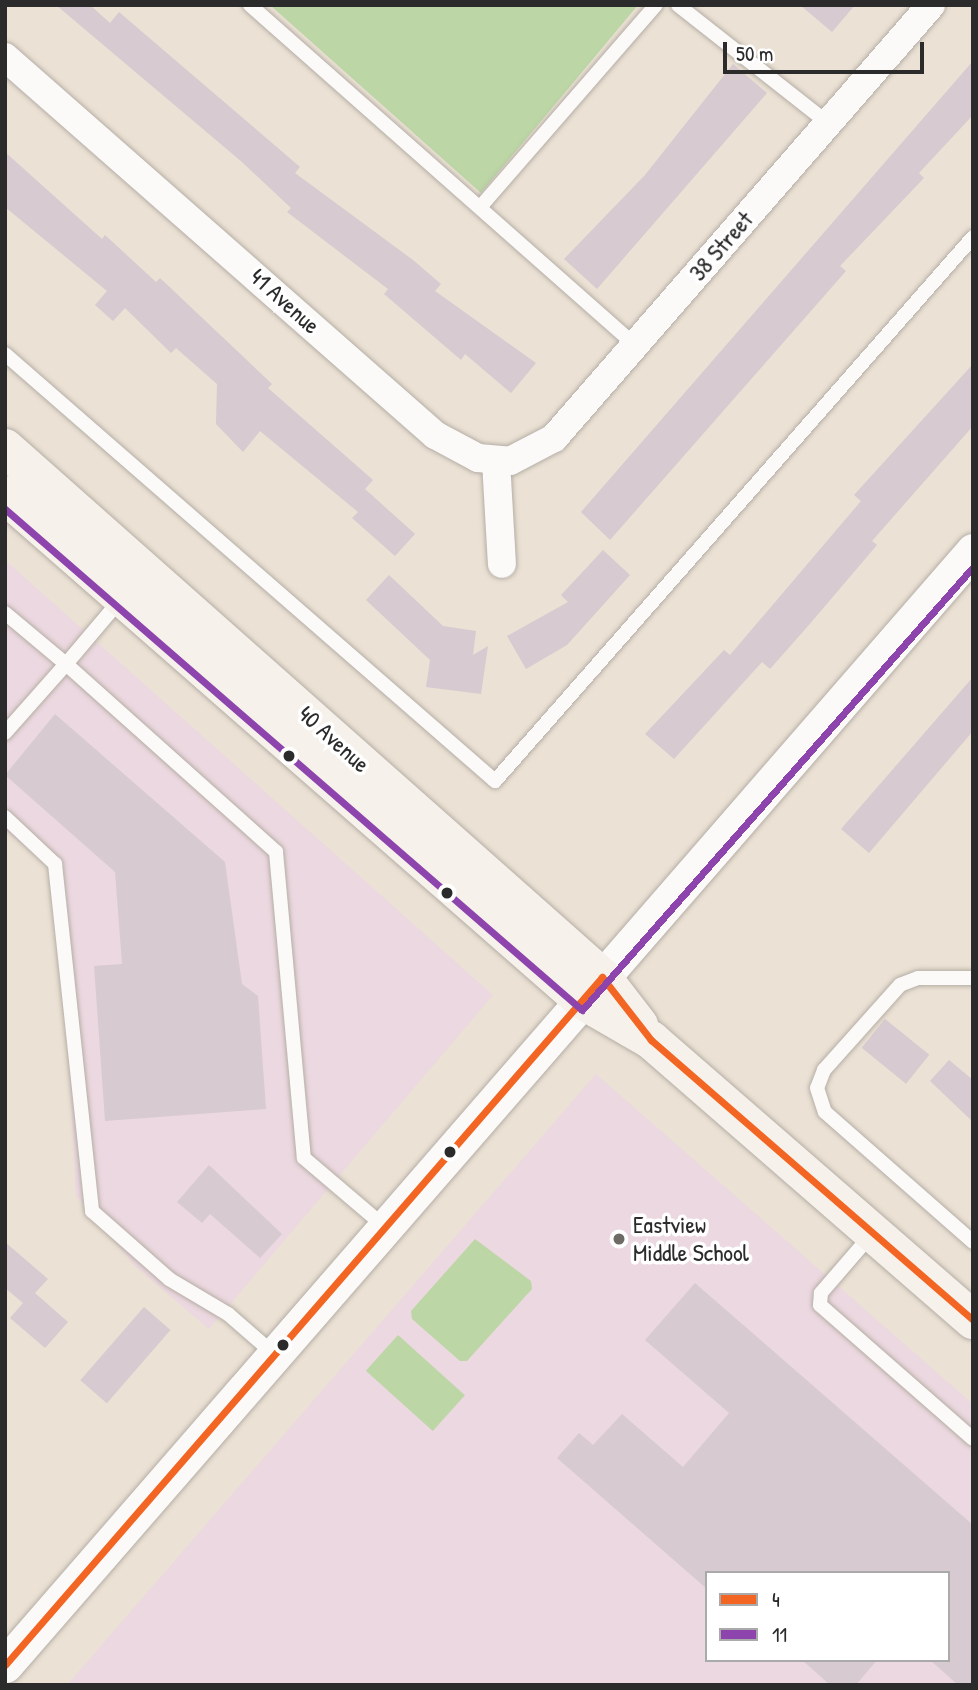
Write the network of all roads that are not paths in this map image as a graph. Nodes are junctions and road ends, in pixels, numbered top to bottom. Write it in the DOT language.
graph roads {
  1 [pos="250,5"];
  2 [pos="656,5"];
  3 [pos="678,5"];
  4 [pos="931,5"];
  5 [pos="5,57"];
  6 [pos="828,123"];
  7 [pos="482,205"];
  8 [pos="973,237"];
  9 [pos="635,345"];
  10 [pos="5,354"];
  11 [pos="9,459"];
  12 [pos="496,461"];
  13 [pos="5,495"];
  14 [pos="973,551"];
  15 [pos="502,564"];
  16 [pos="121,598"];
  17 [pos="5,613"];
  18 [pos="66,664"];
  19 [pos="5,733"];
  20 [pos="5,817"];
  21 [pos="973,978"];
  22 [pos="592,988"];
  23 [pos="384,1227"];
  24 [pos="873,1233"];
  25 [pos="973,1242"];
  26 [pos="973,1320"];
  27 [pos="275,1355"];
  28 [pos="973,1439"];
  29 [pos="5,1665"];
  1 -- 7 [label="lane"];
  2 -- 7 [label="lane"];
  3 -- 6 [label="lane"];
  4 -- 6 [label="street, 38 Street"];
  5 -- 12 [label="street, 41 Avenue"];
  6 -- 9 [label="street, 38 Street"];
  7 -- 9 [label="lane"];
  8 -- 10 [label="lane"];
  9 -- 12 [label="street, 38 Street"];
  11 -- 22 [label="main road, 40 Avenue"];
  12 -- 15 [label="street"];
  13 -- 16 [label="main road, 40 Avenue"];
  14 -- 22 [label="street"];
  16 -- 18 [label="lane"];
  16 -- 22 [label="main road, 40 Avenue"];
  17 -- 18 [label="lane"];
  18 -- 19 [label="lane"];
  18 -- 23 [label="lane"];
  20 -- 27 [label="lane"];
  21 -- 25 [label="lane"];
  22 -- 23 [label="street"];
  22 -- 24 [label="main road, 40 Avenue"];
  23 -- 27 [label="street"];
  24 -- 26 [label="main road, 40 Avenue"];
  24 -- 28 [label="lane"];
  27 -- 29 [label="street"];
}
